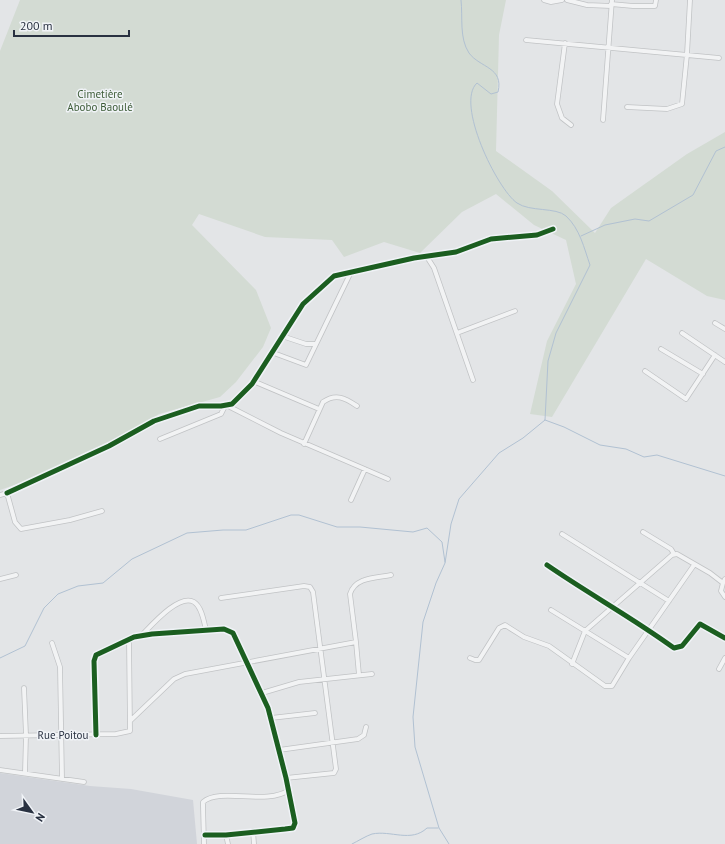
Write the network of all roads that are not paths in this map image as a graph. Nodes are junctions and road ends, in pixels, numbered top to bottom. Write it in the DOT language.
graph roads {
  1 [pos="544,0"];
  2 [pos="562,0"];
  3 [pos="567,0"];
  4 [pos="656,0"];
  5 [pos="690,0"];
  6 [pos="611,3"];
  7 [pos="526,40"];
  8 [pos="565,43"];
  9 [pos="609,47"];
  10 [pos="687,54"];
  11 [pos="719,58"];
  12 [pos="627,107"];
  13 [pos="603,120"];
  14 [pos="571,125"];
  15 [pos="553,229"];
  16 [pos="427,257"];
  17 [pos="351,272"];
  18 [pos="515,311"];
  19 [pos="715,323"];
  20 [pos="725,329"];
  21 [pos="457,333"];
  22 [pos="682,333"];
  23 [pos="282,336"];
  24 [pos="315,344"];
  25 [pos="661,348"];
  26 [pos="271,352"];
  27 [pos="715,355"];
  28 [pos="725,362"];
  29 [pos="645,371"];
  30 [pos="703,374"];
  31 [pos="473,380"];
  32 [pos="253,381"];
  33 [pos="227,406"];
  34 [pos="357,406"];
  35 [pos="319,409"];
  36 [pos="160,439"];
  37 [pos="304,444"];
  38 [pos="365,469"];
  39 [pos="388,479"];
  40 [pos="8,493"];
  41 [pos="0,494"];
  42 [pos="351,500"];
  43 [pos="102,511"];
  44 [pos="643,532"];
  45 [pos="562,534"];
  46 [pos="674,554"];
  47 [pos="547,565"];
  48 [pos="694,565"];
  49 [pos="16,575"];
  50 [pos="391,575"];
  51 [pos="0,579"];
  52 [pos="724,581"];
  53 [pos="640,583"];
  54 [pos="725,597"];
  55 [pos="221,598"];
  56 [pos="669,600"];
  57 [pos="613,606"];
  58 [pos="551,610"];
  59 [pos="206,630"];
  60 [pos="585,631"];
  61 [pos="649,631"];
  62 [pos="142,636"];
  63 [pos="725,638"];
  64 [pos="129,639"];
  65 [pos="356,642"];
  66 [pos="52,643"];
  67 [pos="320,649"];
  68 [pos="470,658"];
  69 [pos="629,658"];
  70 [pos="725,658"];
  71 [pos="247,662"];
  72 [pos="572,664"];
  73 [pos="719,669"];
  74 [pos="372,674"];
  75 [pos="359,675"];
  76 [pos="324,679"];
  77 [pos="24,688"];
  78 [pos="262,693"];
  79 [pos="315,713"];
  80 [pos="272,718"];
  81 [pos="131,720"];
  82 [pos="366,727"];
  83 [pos="60,734"];
  84 [pos="26,735"];
  85 [pos="96,735"];
  86 [pos="0,736"];
  87 [pos="333,741"];
  88 [pos="279,750"];
  89 [pos="0,770"];
  90 [pos="25,773"];
  91 [pos="286,778"];
  92 [pos="62,779"];
  93 [pos="84,782"];
  94 [pos="289,790"];
  95 [pos="254,831"];
  96 [pos="205,835"];
  97 [pos="226,835"];
  98 [pos="204,844"];
  99 [pos="228,844"];
  100 [pos="254,844"];
  1 -- 2 [label="street"];
  3 -- 6 [label="street"];
  4 -- 6 [label="street"];
  5 -- 10 [label="street"];
  6 -- 9 [label="street"];
  7 -- 8 [label="street"];
  8 -- 9 [label="street"];
  8 -- 14 [label="street"];
  9 -- 10 [label="street"];
  9 -- 13 [label="street"];
  10 -- 11 [label="street"];
  10 -- 12 [label="street"];
  15 -- 16 [label="street"];
  16 -- 17 [label="street"];
  16 -- 21 [label="street"];
  17 -- 23 [label="street"];
  17 -- 24 [label="street"];
  18 -- 21 [label="street"];
  19 -- 20 [label="street"];
  21 -- 31 [label="street"];
  22 -- 27 [label="street"];
  23 -- 24 [label="street"];
  23 -- 26 [label="street"];
  24 -- 26 [label="street"];
  25 -- 30 [label="street"];
  26 -- 32 [label="street"];
  27 -- 28 [label="street"];
  27 -- 30 [label="street"];
  29 -- 30 [label="street"];
  32 -- 33 [label="street"];
  32 -- 35 [label="street"];
  33 -- 36 [label="street"];
  33 -- 37 [label="street"];
  33 -- 40 [label="street"];
  34 -- 35 [label="street"];
  35 -- 37 [label="street"];
  37 -- 38 [label="street"];
  38 -- 39 [label="street"];
  38 -- 42 [label="street"];
  40 -- 41 [label="street"];
  40 -- 43 [label="street"];
  44 -- 46 [label="street"];
  45 -- 53 [label="street"];
  46 -- 48 [label="street"];
  46 -- 53 [label="street"];
  47 -- 57 [label="street"];
  48 -- 52 [label="street"];
  48 -- 56 [label="street"];
  49 -- 51 [label="street"];
  50 -- 65 [label="street"];
  52 -- 54 [label="street"];
  53 -- 56 [label="street"];
  53 -- 57 [label="street"];
  55 -- 67 [label="street"];
  56 -- 61 [label="street"];
  57 -- 60 [label="street"];
  57 -- 61 [label="street"];
  58 -- 60 [label="street"];
  59 -- 62 [label="street"];
  59 -- 62 [label="street"];
  59 -- 71 [label="street"];
  60 -- 69 [label="street"];
  60 -- 72 [label="street"];
  61 -- 63 [label="street"];
  61 -- 69 [label="street"];
  62 -- 64 [label="street"];
  64 -- 81 [label="street"];
  64 -- 85 [label="street"];
  65 -- 67 [label="street"];
  65 -- 75 [label="street"];
  66 -- 83 [label="street"];
  67 -- 71 [label="street"];
  67 -- 76 [label="street"];
  68 -- 72 [label="street"];
  69 -- 72 [label="street"];
  70 -- 73 [label="street"];
  71 -- 78 [label="street"];
  71 -- 81 [label="street"];
  74 -- 75 [label="street"];
  75 -- 76 [label="street"];
  76 -- 78 [label="street"];
  76 -- 87 [label="street"];
  77 -- 84 [label="street"];
  78 -- 80 [label="street"];
  79 -- 80 [label="street"];
  80 -- 88 [label="street"];
  81 -- 85 [label="street, Rue Poitou"];
  82 -- 87 [label="street"];
  83 -- 84 [label="street, Rue Poitou"];
  83 -- 85 [label="street, Rue Poitou"];
  83 -- 92 [label="street"];
  84 -- 86 [label="street, Rue Poitou"];
  84 -- 90 [label="street"];
  87 -- 88 [label="street"];
  87 -- 91 [label="street"];
  88 -- 91 [label="street"];
  89 -- 90 [label="street"];
  90 -- 92 [label="street"];
  91 -- 94 [label="street"];
  92 -- 93 [label="street"];
  94 -- 95 [label="street"];
  94 -- 96 [label="street"];
  95 -- 97 [label="street"];
  95 -- 100 [label="street"];
  96 -- 97 [label="street"];
  96 -- 98 [label="street"];
  97 -- 99 [label="street"];
}
